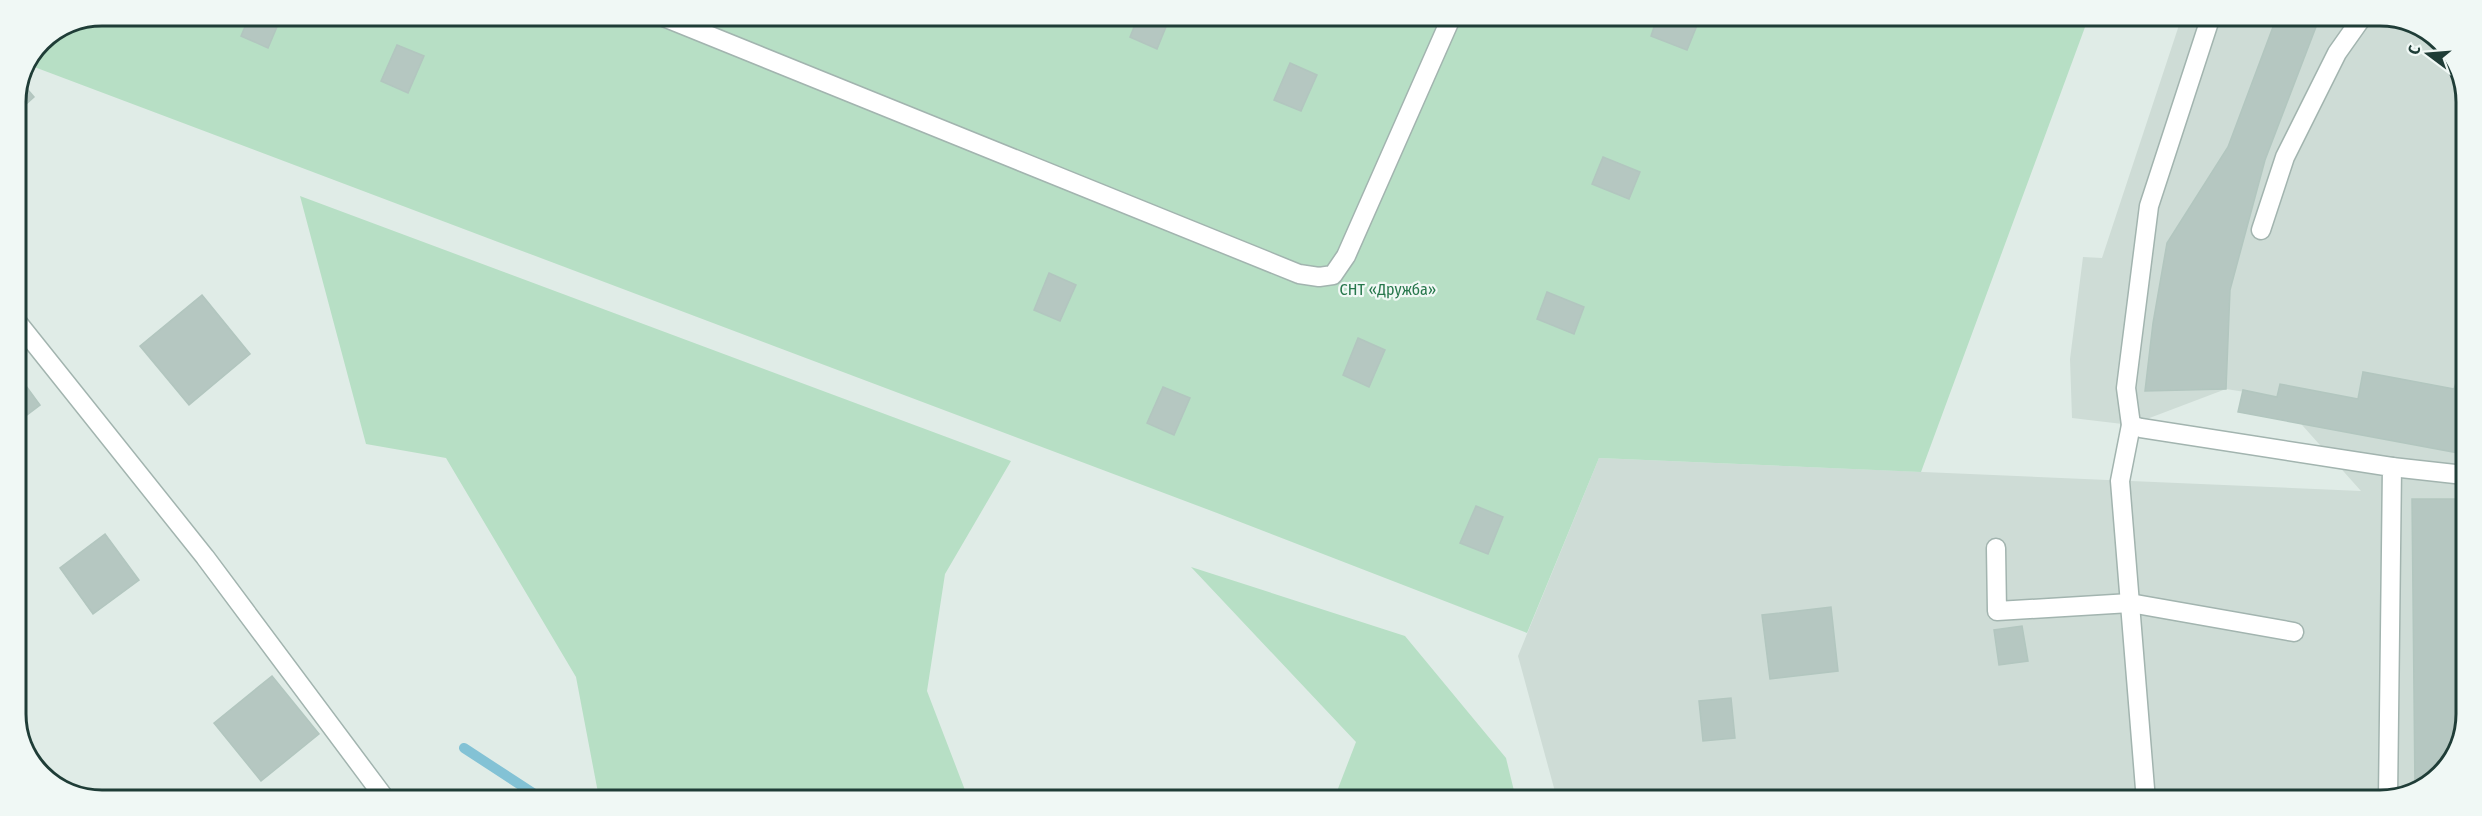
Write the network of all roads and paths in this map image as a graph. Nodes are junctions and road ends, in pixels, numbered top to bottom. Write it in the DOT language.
graph roads {
  1 [pos="687,26"];
  2 [pos="1447,26"];
  3 [pos="2208,26"];
  4 [pos="2356,26"];
  5 [pos="2261,230"];
  6 [pos="26,333"];
  7 [pos="2131,425"];
  8 [pos="2392,467"];
  9 [pos="2456,474"];
  10 [pos="1996,548"];
  11 [pos="2130,603"];
  12 [pos="2294,632"];
  13 [pos="379,790"];
  14 [pos="2145,790"];
  15 [pos="2388,790"];
  1 -- 2 [label="street"];
  3 -- 7 [label="street"];
  4 -- 5 [label="street"];
  6 -- 13 [label="street"];
  7 -- 8 [label="street"];
  7 -- 11 [label="street"];
  8 -- 9 [label="street"];
  8 -- 15 [label="street"];
  10 -- 11 [label="street"];
  11 -- 12 [label="street"];
  11 -- 14 [label="street"];
}
